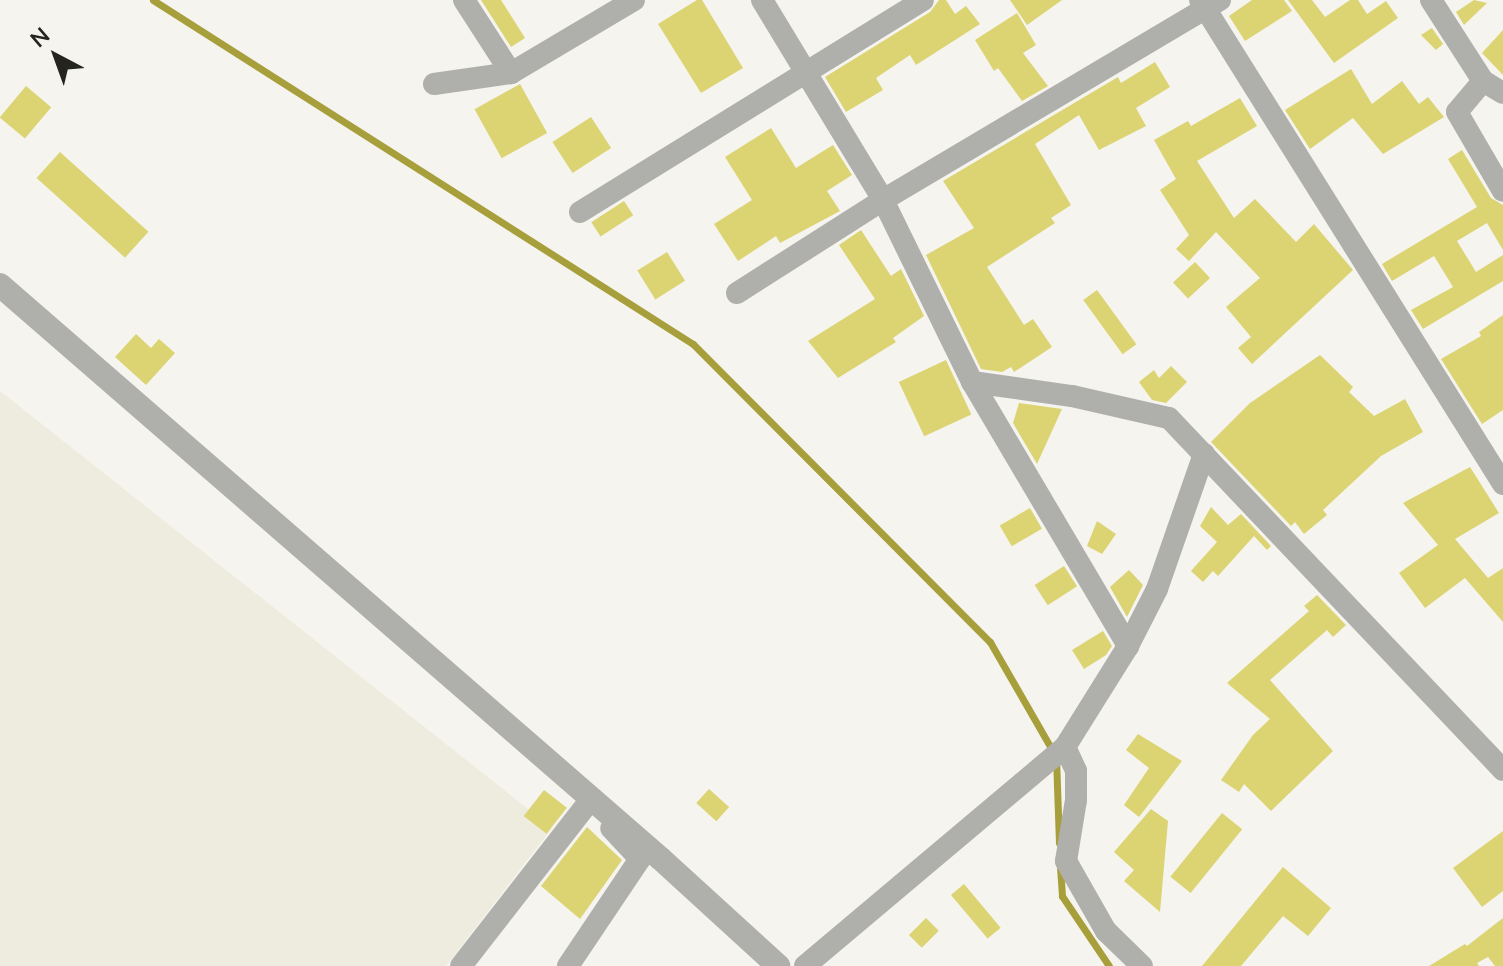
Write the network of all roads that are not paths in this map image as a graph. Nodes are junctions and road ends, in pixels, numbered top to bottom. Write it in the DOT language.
graph roads {
  1 [pos="464,0"];
  2 [pos="634,0"];
  3 [pos="762,0"];
  4 [pos="923,0"];
  5 [pos="1431,0"];
  6 [pos="1209,3"];
  7 [pos="511,73"];
  8 [pos="806,74"];
  9 [pos="1483,81"];
  10 [pos="434,84"];
  11 [pos="1503,93"];
  12 [pos="1503,191"];
  13 [pos="883,200"];
  14 [pos="580,212"];
  15 [pos="0,285"];
  16 [pos="737,293"];
  17 [pos="972,382"];
  18 [pos="1204,454"];
  19 [pos="1503,484"];
  20 [pos="1128,646"];
  21 [pos="1065,747"];
  22 [pos="1503,770"];
  23 [pos="590,801"];
  24 [pos="461,966"];
  25 [pos="568,966"];
  26 [pos="778,966"];
  27 [pos="805,966"];
  28 [pos="1142,966"];
  1 -- 7 [label="street"];
  2 -- 7 [label="street"];
  3 -- 8 [label="street"];
  4 -- 8 [label="street"];
  5 -- 9 [label="street"];
  6 -- 13 [label="street"];
  6 -- 19 [label="street"];
  7 -- 10 [label="street"];
  8 -- 13 [label="street"];
  8 -- 14 [label="street"];
  9 -- 11 [label="street"];
  9 -- 12 [label="street"];
  13 -- 16 [label="street"];
  13 -- 17 [label="street"];
  15 -- 23 [label="street"];
  17 -- 18 [label="street"];
  17 -- 20 [label="street"];
  18 -- 20 [label="street"];
  18 -- 22 [label="street"];
  20 -- 21 [label="street"];
  21 -- 27 [label="street"];
  21 -- 28 [label="street"];
  23 -- 24 [label="street"];
  23 -- 25 [label="street"];
  23 -- 26 [label="street"];
}
